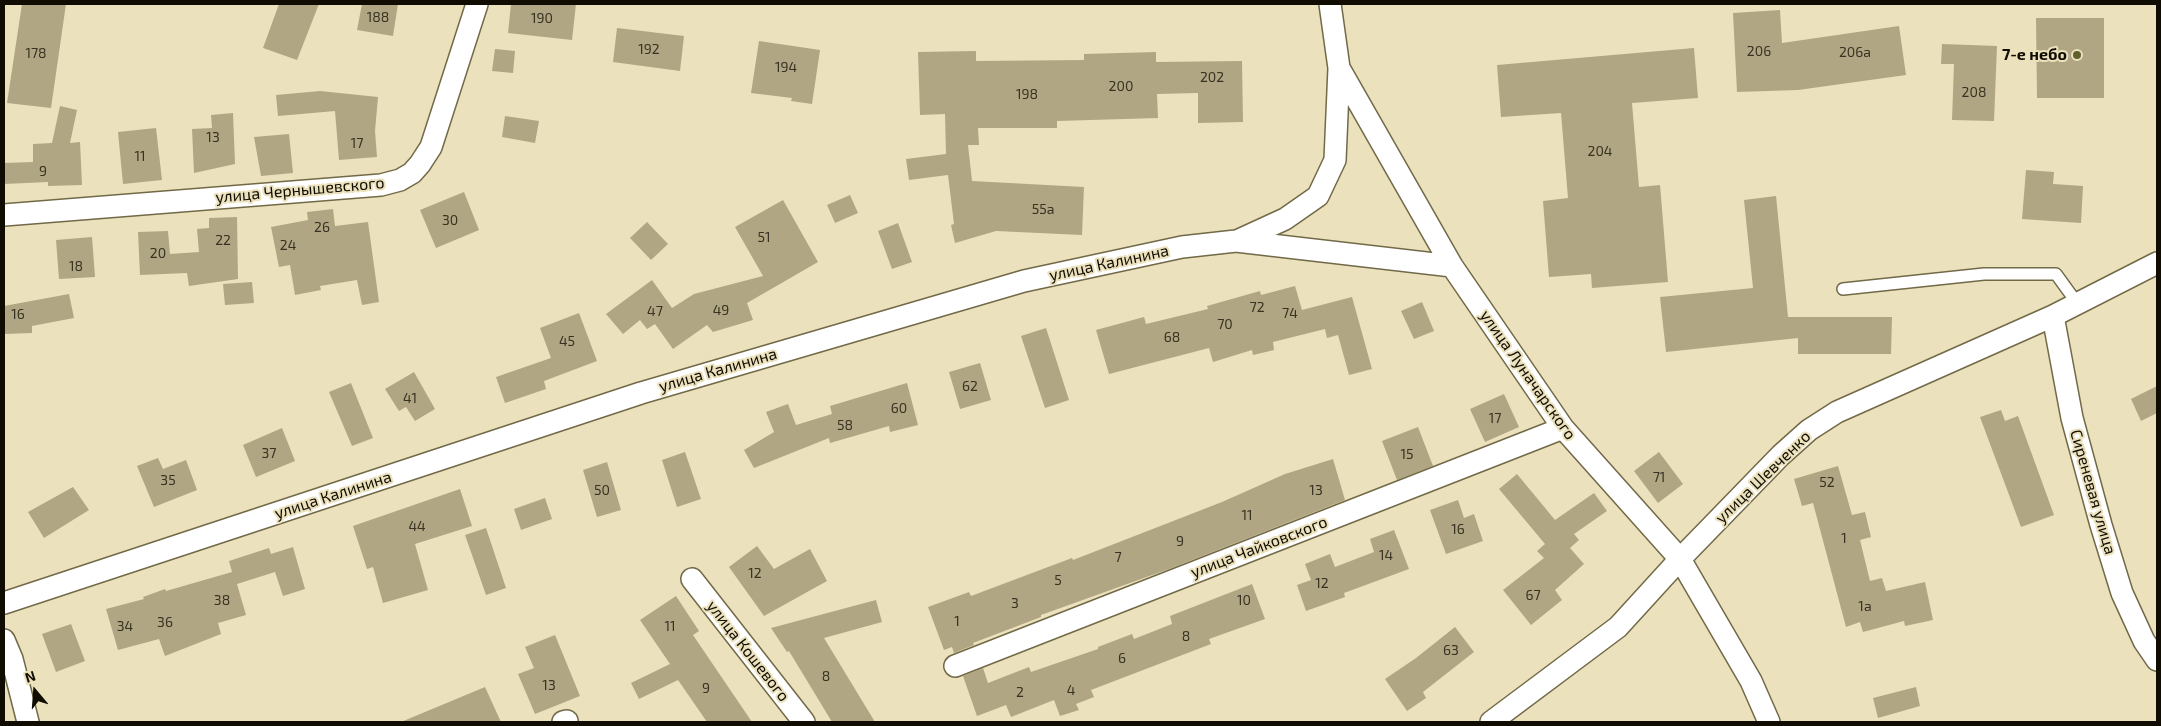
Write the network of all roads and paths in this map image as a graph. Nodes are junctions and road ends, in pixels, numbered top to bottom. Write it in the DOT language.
graph roads {
  1 [pos="477,4"];
  2 [pos="1330,4"];
  3 [pos="1339,68"];
  4 [pos="4,215"];
  5 [pos="1236,241"];
  6 [pos="2155,262"];
  7 [pos="1452,266"];
  8 [pos="1844,290"];
  9 [pos="2077,303"];
  10 [pos="2053,316"];
  11 [pos="1563,428"];
  12 [pos="1680,559"];
  13 [pos="692,579"];
  14 [pos="4,604"];
  15 [pos="4,640"];
  16 [pos="2157,660"];
  17 [pos="954,666"];
  18 [pos="28,722"];
  19 [pos="804,722"];
  20 [pos="1491,722"];
  21 [pos="1769,722"];
  1 -- 4 [label="street, улица Чернышевского"];
  2 -- 3 [label="street, улица Луначарского"];
  3 -- 5 [label="street"];
  3 -- 7 [label="street, улица Луначарского"];
  5 -- 7 [label="street, улица Калинина"];
  5 -- 14 [label="street, улица Калинина"];
  6 -- 9 [label="street, улица Шевченко"];
  7 -- 11 [label="street, улица Луначарского"];
  8 -- 9 [label="lane"];
  9 -- 10 [label="street, улица Шевченко"];
  10 -- 12 [label="street, улица Шевченко"];
  10 -- 16 [label="street, Сиреневая улица"];
  11 -- 12 [label="street, улица Луначарского"];
  11 -- 17 [label="street, улица Чайковского"];
  12 -- 20 [label="street, улица Шевченко"];
  12 -- 21 [label="street, улица Луначарского"];
  13 -- 19 [label="street, улица Кошевого"];
  15 -- 18 [label="street"];
}
